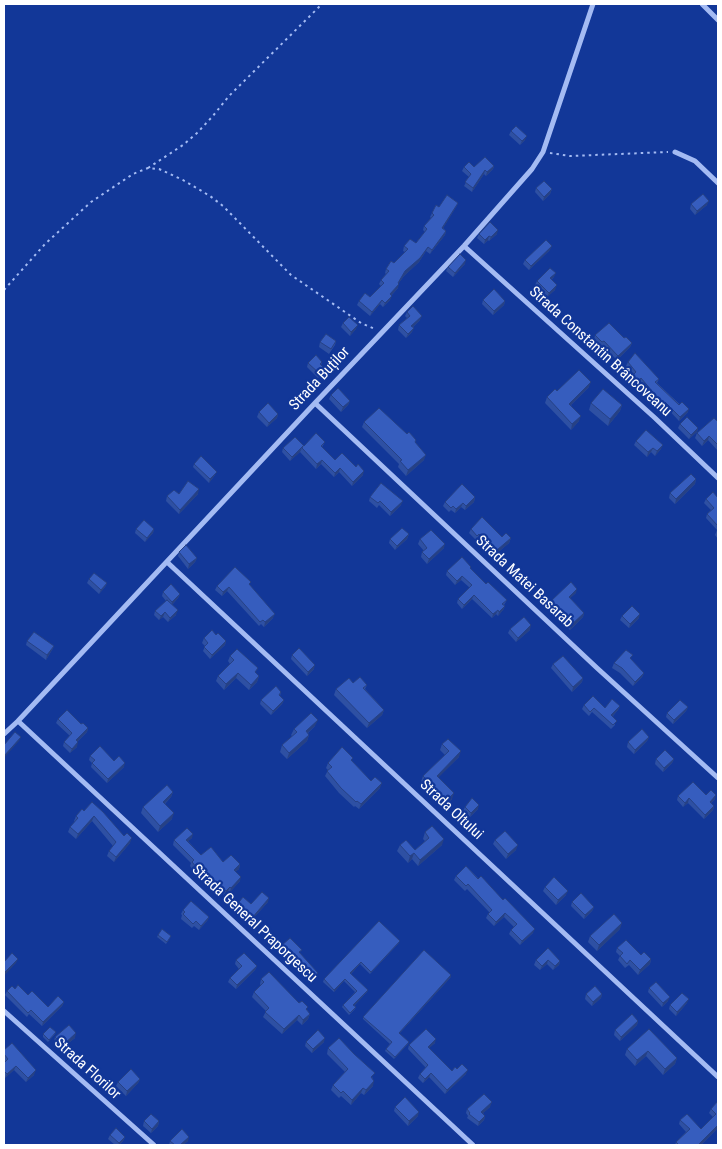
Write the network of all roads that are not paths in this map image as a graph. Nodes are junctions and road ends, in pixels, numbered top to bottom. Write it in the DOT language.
graph roads {
  1 [pos="594,4"];
  2 [pos="702,4"];
  3 [pos="718,20"];
  4 [pos="675,152"];
  5 [pos="718,183"];
  6 [pos="464,246"];
  7 [pos="315,403"];
  8 [pos="718,478"];
  9 [pos="166,562"];
  10 [pos="18,721"];
  11 [pos="4,734"];
  12 [pos="718,778"];
  13 [pos="4,1011"];
  14 [pos="718,1077"];
  15 [pos="154,1145"];
  16 [pos="473,1145"];
  1 -- 6 [label="street, Strada Buților"];
  2 -- 3 [label="street"];
  4 -- 5 [label="street"];
  6 -- 7 [label="street, Strada Buților"];
  6 -- 8 [label="street, Strada Constantin Brâncoveanu"];
  7 -- 9 [label="street, Strada Buților"];
  7 -- 12 [label="street, Strada Matei Basarab"];
  9 -- 10 [label="street, Strada Buților"];
  9 -- 14 [label="street, Strada Oltului"];
  10 -- 11 [label="street, Strada Buților"];
  10 -- 16 [label="street, Strada General Praporgescu"];
  13 -- 15 [label="street, Strada Florilor"];
}
